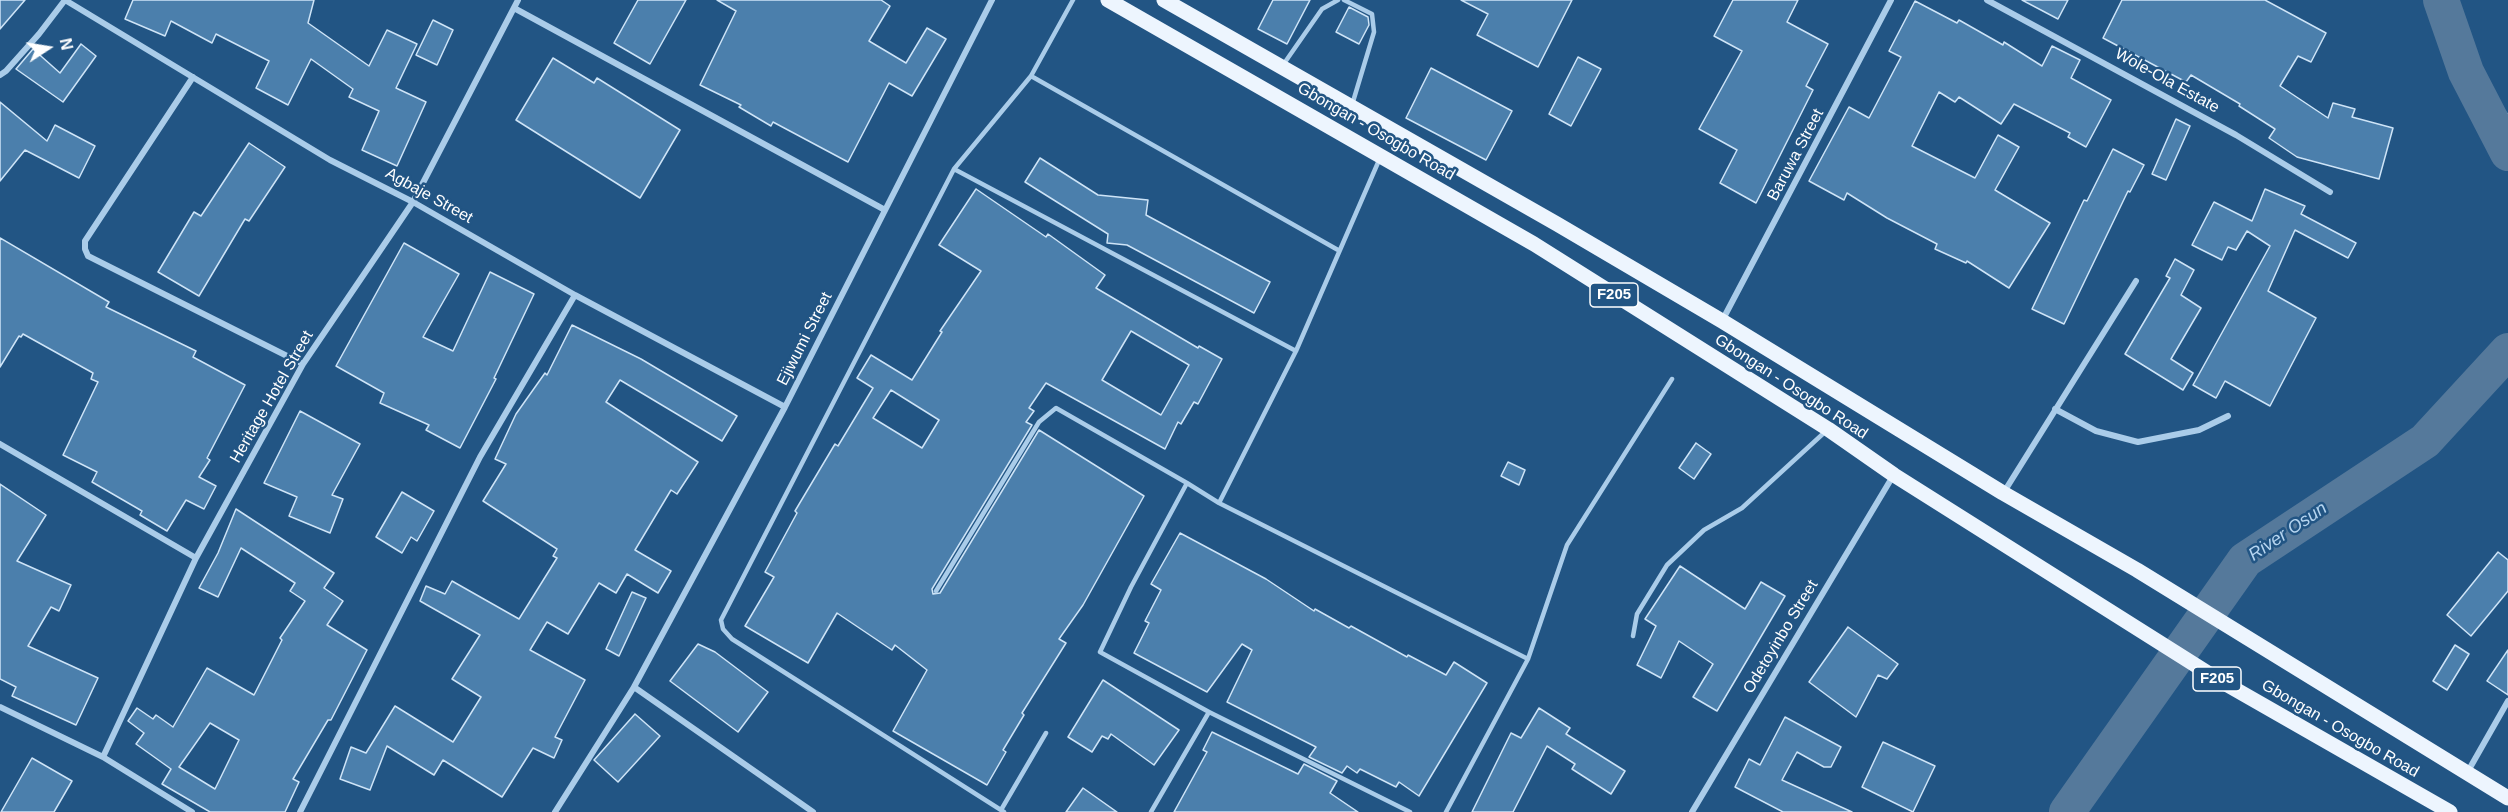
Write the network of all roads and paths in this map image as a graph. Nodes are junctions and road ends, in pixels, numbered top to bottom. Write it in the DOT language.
graph roads {
  1 [pos="64,0"];
  2 [pos="518,0"];
  3 [pos="992,0"];
  4 [pos="1072,0"];
  5 [pos="1108,0"];
  6 [pos="1164,0"];
  7 [pos="1338,0"];
  8 [pos="1344,0"];
  9 [pos="1891,0"];
  10 [pos="1987,0"];
  11 [pos="514,8"];
  12 [pos="1281,67"];
  13 [pos="0,75"];
  14 [pos="1031,76"];
  15 [pos="193,78"];
  16 [pos="1351,107"];
  17 [pos="1381,156"];
  18 [pos="954,169"];
  19 [pos="2331,192"];
  20 [pos="413,202"];
  21 [pos="885,210"];
  22 [pos="1338,250"];
  23 [pos="2136,281"];
  24 [pos="575,295"];
  25 [pos="1722,321"];
  26 [pos="1296,351"];
  27 [pos="303,364"];
  28 [pos="1672,379"];
  29 [pos="785,407"];
  30 [pos="2055,409"];
  31 [pos="2228,416"];
  32 [pos="1828,429"];
  33 [pos="0,444"];
  34 [pos="1894,476"];
  35 [pos="1187,483"];
  36 [pos="2003,493"];
  37 [pos="1219,503"];
  38 [pos="196,558"];
  39 [pos="936,591"];
  40 [pos="1633,636"];
  41 [pos="1528,659"];
  42 [pos="634,687"];
  43 [pos="2508,702"];
  44 [pos="0,707"];
  45 [pos="1209,712"];
  46 [pos="1046,733"];
  47 [pos="103,757"];
  48 [pos="2467,773"];
  49 [pos="2508,798"];
  50 [pos="1003,811"];
  51 [pos="192,812"];
  52 [pos="300,812"];
  53 [pos="555,812"];
  54 [pos="813,812"];
  55 [pos="1151,812"];
  56 [pos="1410,812"];
  57 [pos="1446,812"];
  58 [pos="1692,812"];
  59 [pos="2450,812"];
  1 -- 13 [label="street"];
  1 -- 15 [label="street, Agbaje Street"];
  2 -- 11 [label="street, Heritage Hotel Street"];
  3 -- 21 [label="street, Ejiwumi Street"];
  4 -- 14 [label="lane"];
  5 -- 17 [label="main road, Gbongan - Osogbo Road / F205"];
  6 -- 12 [label="main road, Gbongan - Osogbo Road / F205"];
  7 -- 12 [label="lane"];
  8 -- 16 [label="lane"];
  9 -- 25 [label="street, Baruwa Street"];
  10 -- 19 [label="street, Wole-Ola Estate"];
  11 -- 20 [label="street, Heritage Hotel Street"];
  11 -- 21 [label="street"];
  12 -- 16 [label="main road, Gbongan - Osogbo Road / F205"];
  14 -- 18 [label="lane"];
  14 -- 22 [label="lane"];
  15 -- 20 [label="street, Agbaje Street"];
  15 -- 27 [label="street"];
  16 -- 25 [label="main road, Gbongan - Osogbo Road / F205"];
  17 -- 22 [label="lane"];
  17 -- 32 [label="main road, Gbongan - Osogbo Road / F205"];
  18 -- 26 [label="lane"];
  18 -- 50 [label="lane"];
  20 -- 24 [label="street, Agbaje Street"];
  20 -- 27 [label="street, Heritage Hotel Street"];
  21 -- 29 [label="street, Ejiwumi Street"];
  22 -- 26 [label="lane"];
  23 -- 30 [label="street"];
  24 -- 29 [label="street, Agbaje Street"];
  24 -- 52 [label="street"];
  25 -- 36 [label="main road, Gbongan - Osogbo Road / F205"];
  26 -- 37 [label="lane"];
  27 -- 38 [label="street, Heritage Hotel Street"];
  28 -- 41 [label="lane"];
  29 -- 42 [label="street, Ejiwumi Street"];
  30 -- 31 [label="street"];
  30 -- 36 [label="street"];
  32 -- 34 [label="main road, Gbongan - Osogbo Road / F205"];
  32 -- 40 [label="lane"];
  33 -- 38 [label="street"];
  34 -- 58 [label="street, Odetoyinbo Street"];
  34 -- 59 [label="main road, Gbongan - Osogbo Road / F205"];
  35 -- 37 [label="lane"];
  35 -- 39 [label="lane"];
  35 -- 45 [label="lane"];
  36 -- 48 [label="main road, Gbongan - Osogbo Road / F205"];
  37 -- 41 [label="lane"];
  38 -- 47 [label="street, Heritage Hotel Street"];
  41 -- 57 [label="lane"];
  42 -- 53 [label="street, Ejiwumi Street"];
  42 -- 54 [label="street"];
  43 -- 48 [label="street"];
  44 -- 47 [label="street"];
  45 -- 55 [label="lane"];
  45 -- 56 [label="lane"];
  46 -- 50 [label="lane"];
  47 -- 51 [label="street"];
  48 -- 49 [label="main road, Gbongan - Osogbo Road / F205"];
}
